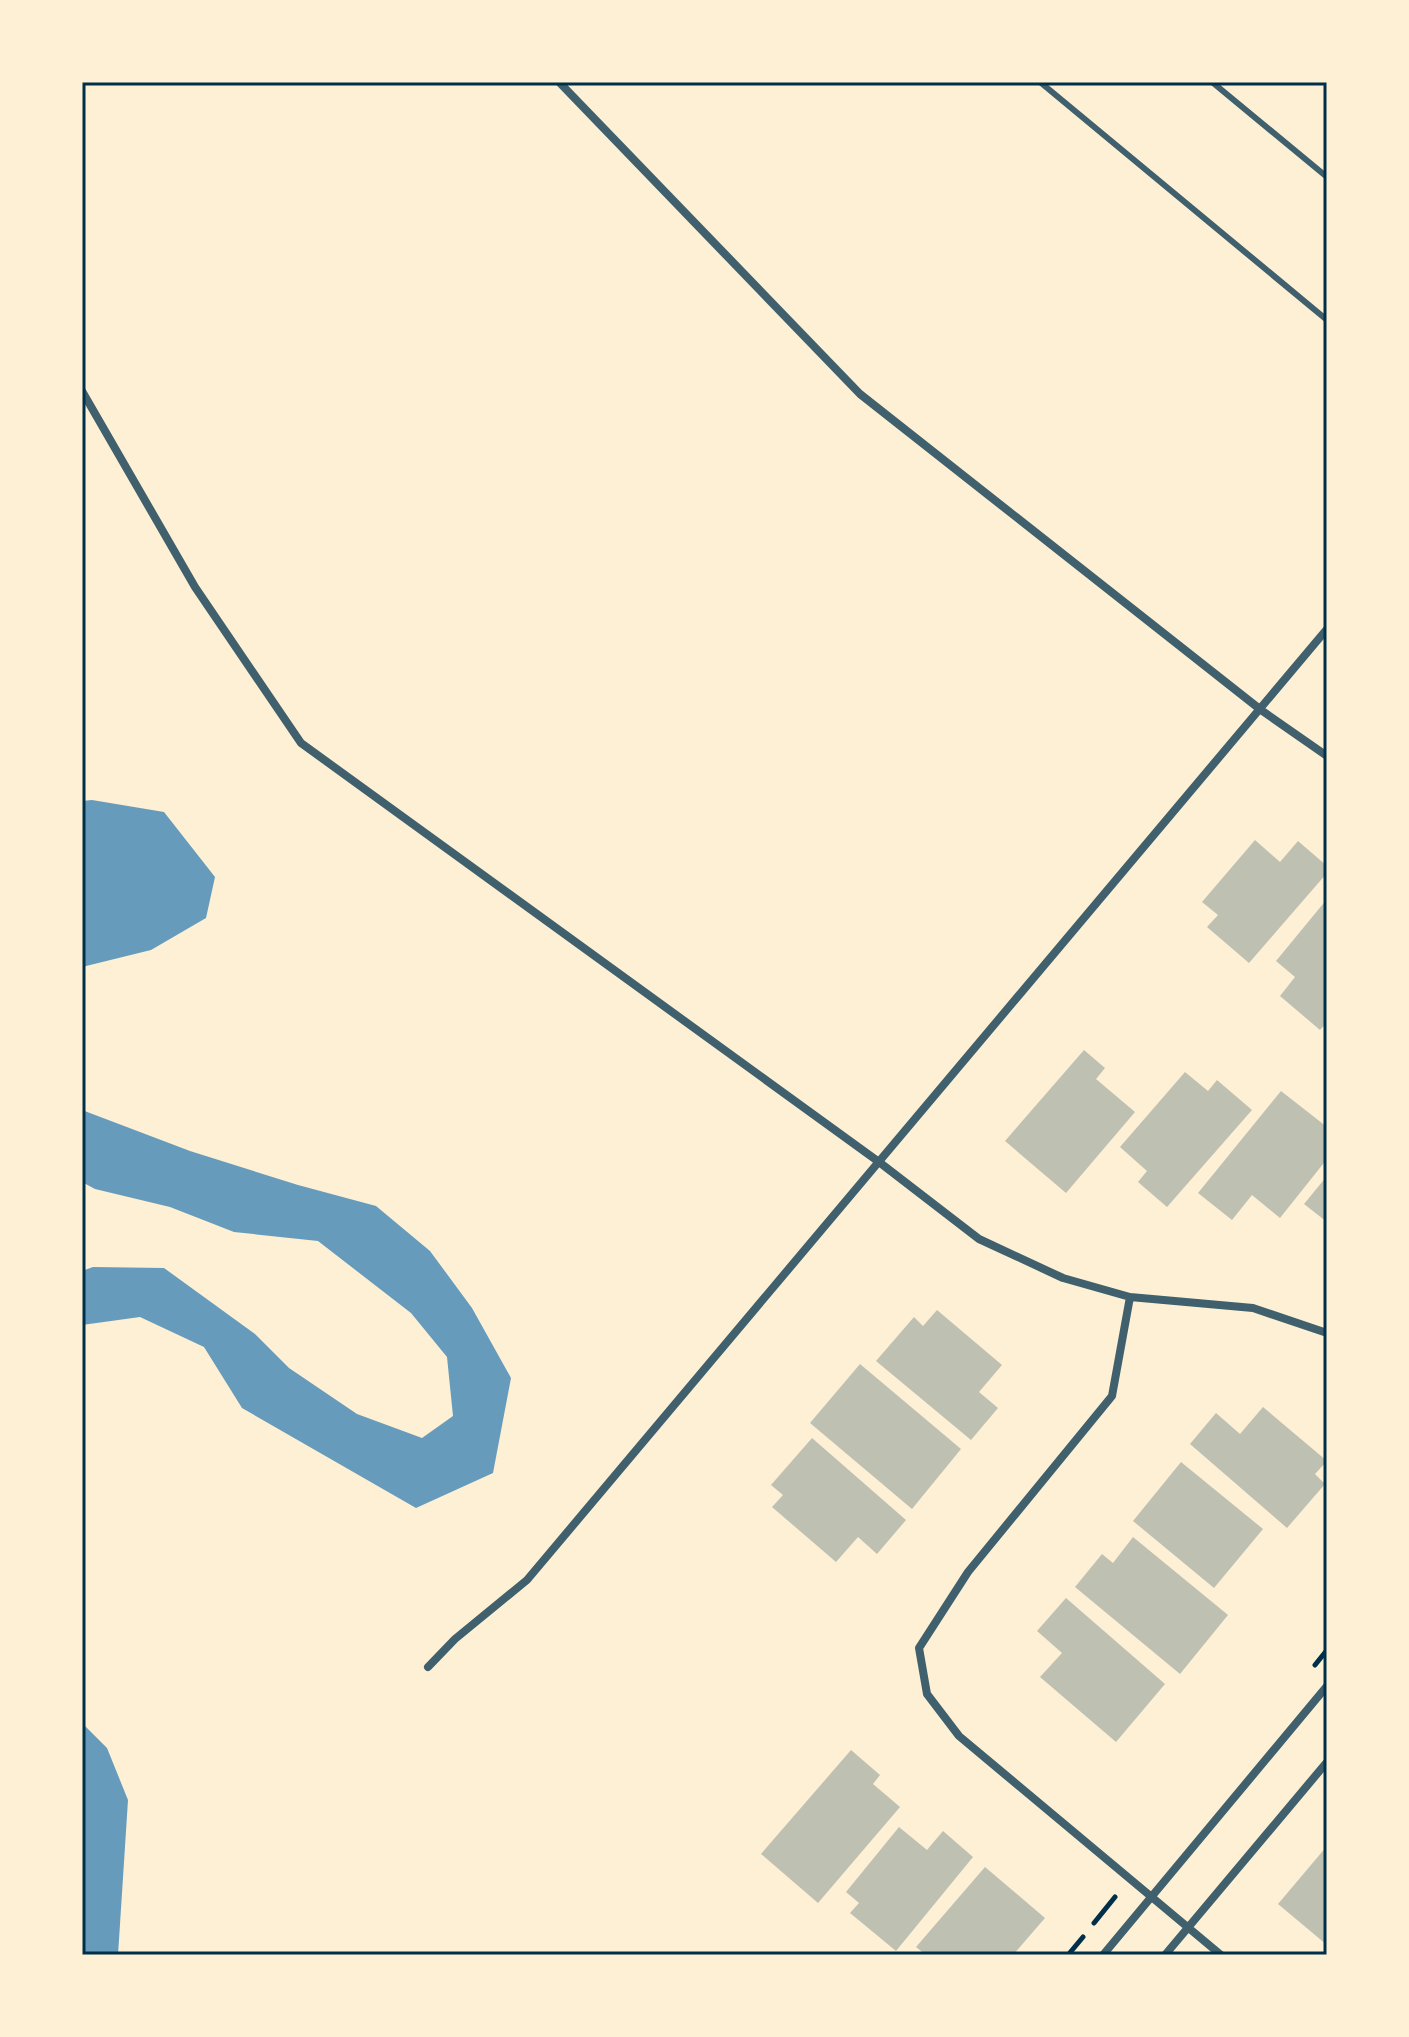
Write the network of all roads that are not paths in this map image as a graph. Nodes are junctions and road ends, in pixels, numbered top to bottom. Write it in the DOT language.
graph roads {
  1 [pos="559,82"];
  2 [pos="1040,82"];
  3 [pos="1212,82"];
  4 [pos="1327,177"];
  5 [pos="1327,320"];
  6 [pos="82,391"];
  7 [pos="1327,629"];
  8 [pos="1261,710"];
  9 [pos="1327,756"];
  10 [pos="879,1162"];
  11 [pos="1130,1297"];
  12 [pos="1327,1333"];
  13 [pos="428,1667"];
  14 [pos="1327,1686"];
  15 [pos="1327,1762"];
  16 [pos="1150,1898"];
  17 [pos="1188,1928"];
  18 [pos="1103,1955"];
  19 [pos="1165,1955"];
  20 [pos="1221,1955"];
  1 -- 8 [label="street"];
  2 -- 5 [label="lane"];
  3 -- 4 [label="lane"];
  6 -- 10 [label="street"];
  7 -- 8 [label="street"];
  8 -- 9 [label="street"];
  8 -- 10 [label="street"];
  10 -- 11 [label="street"];
  10 -- 13 [label="street"];
  11 -- 12 [label="street"];
  11 -- 16 [label="street"];
  14 -- 16 [label="street"];
  15 -- 17 [label="street"];
  16 -- 17 [label="street"];
  16 -- 18 [label="street"];
  17 -- 19 [label="street"];
  17 -- 20 [label="street"];
}
